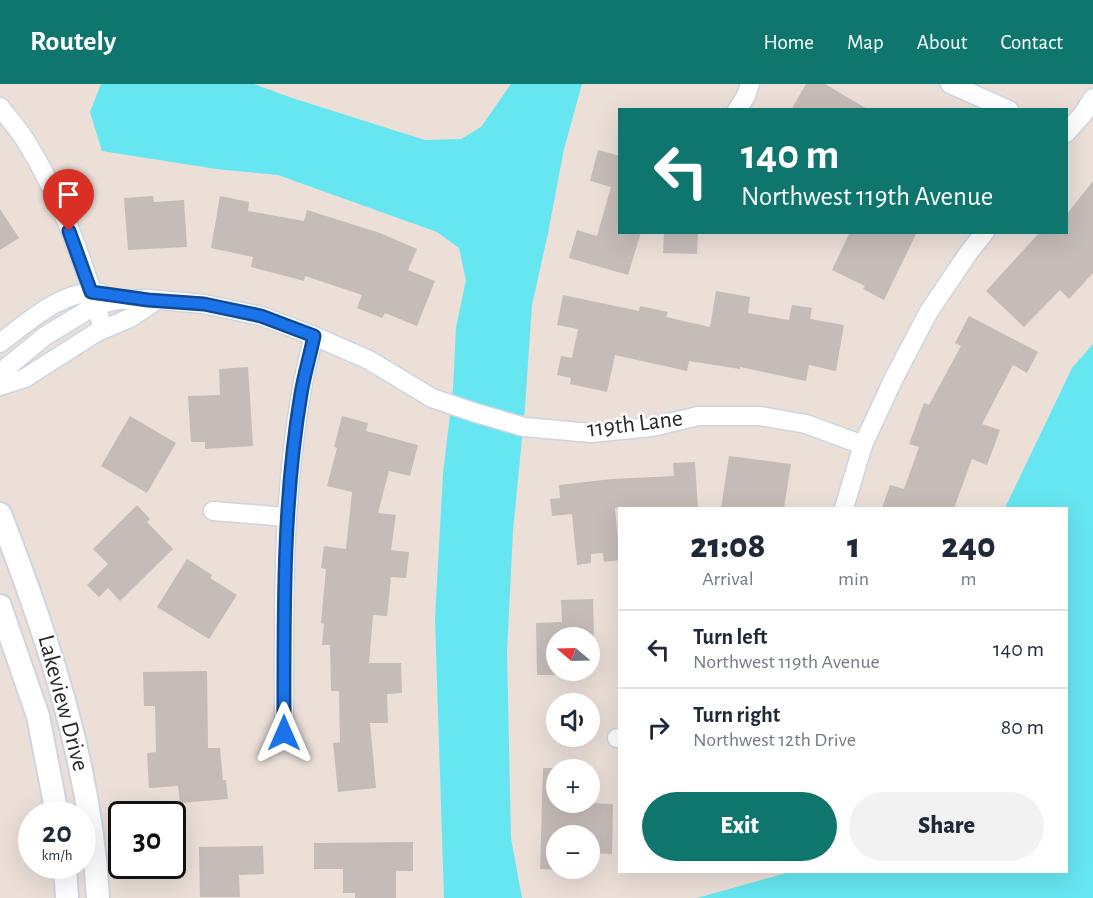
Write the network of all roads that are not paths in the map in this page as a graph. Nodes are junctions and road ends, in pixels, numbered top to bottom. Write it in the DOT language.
graph roads {
  1 [pos="750,84"];
  2 [pos="950,84"];
  3 [pos="1093,98"];
  4 [pos="0,107"];
  5 [pos="738,108"];
  6 [pos="1004,108"];
  7 [pos="1068,131"];
  8 [pos="983,234"];
  9 [pos="94,299"];
  10 [pos="152,300"];
  11 [pos="103,329"];
  12 [pos="314,336"];
  13 [pos="0,343"];
  14 [pos="0,373"];
  15 [pos="0,386"];
  16 [pos="863,445"];
  17 [pos="844,507"];
  18 [pos="213,511"];
  19 [pos="0,514"];
  20 [pos="287,517"];
  21 [pos="0,606"];
  22 [pos="284,733"];
  23 [pos="54,801"];
  24 [pos="66,879"];
  25 [pos="67,898"];
  26 [pos="98,898"];
  1 -- 5 [label="street"];
  2 -- 6 [label="street"];
  3 -- 7 [label="street"];
  4 -- 9 [label="street"];
  8 -- 16 [label="street"];
  9 -- 10 [label="street, 119th Lane"];
  9 -- 11 [label="street"];
  9 -- 13 [label="street"];
  9 -- 14 [label="street"];
  10 -- 11 [label="street"];
  10 -- 12 [label="street, 119th Lane"];
  11 -- 15 [label="street"];
  12 -- 16 [label="street, 119th Lane"];
  12 -- 20 [label="street"];
  16 -- 17 [label="street"];
  18 -- 20 [label="street"];
  19 -- 26 [label="street, Lakeview Drive"];
  20 -- 22 [label="street"];
  21 -- 23 [label="street, Lakeview Drive"];
  24 -- 25 [label="street"];
}
